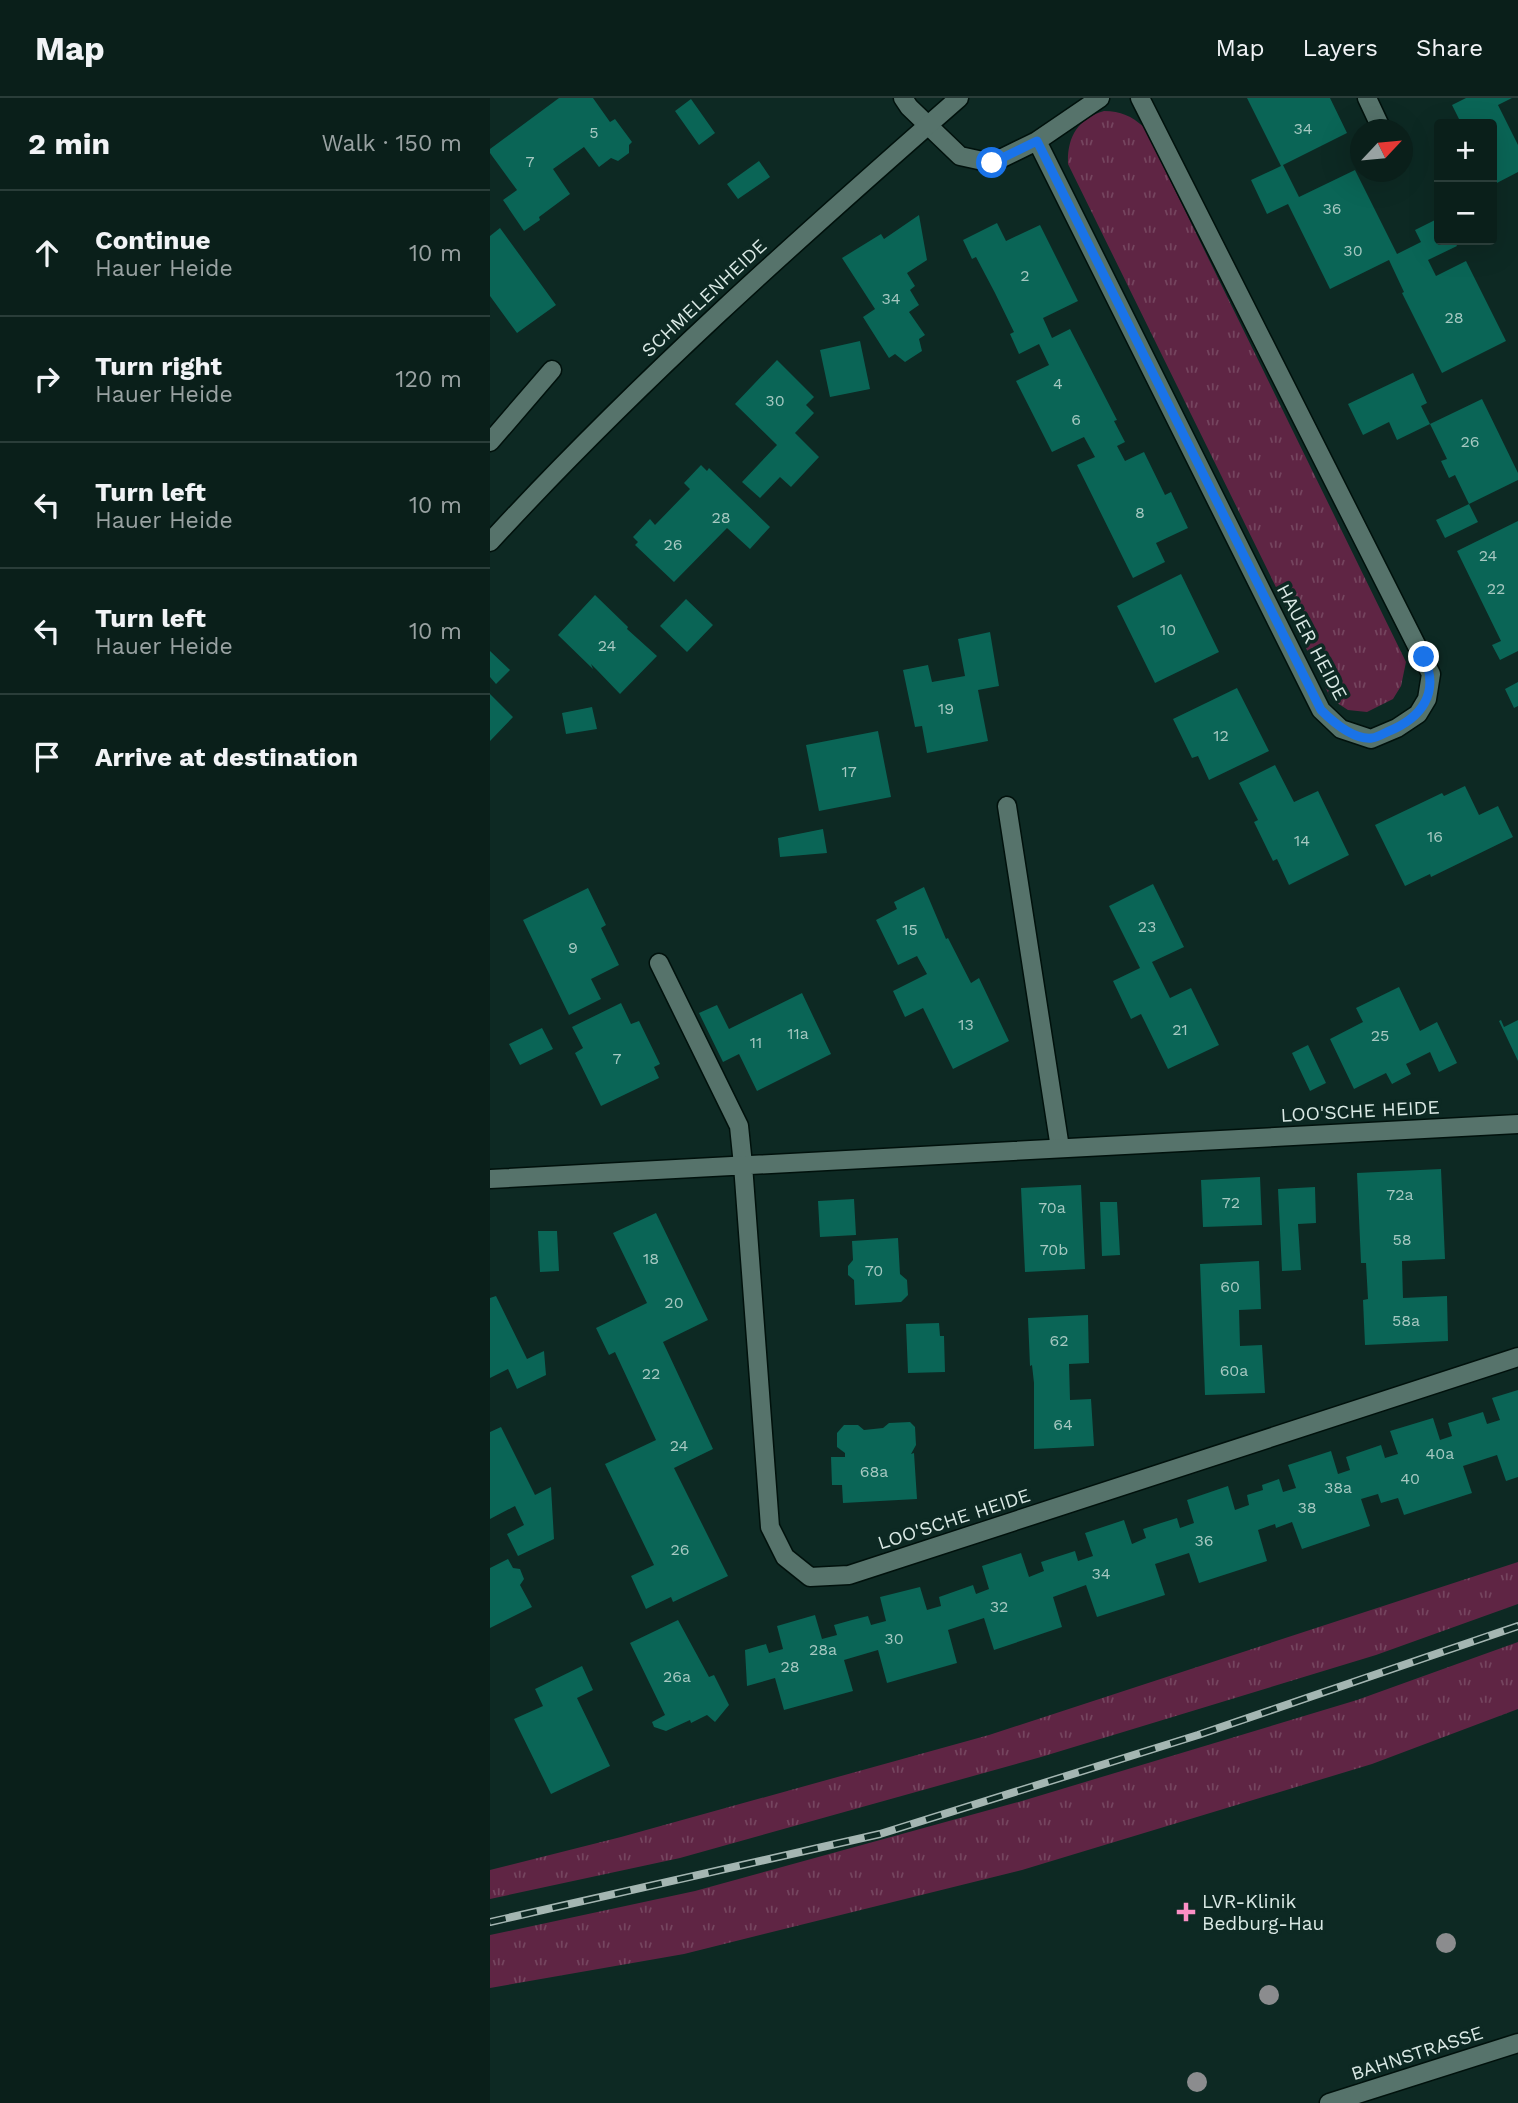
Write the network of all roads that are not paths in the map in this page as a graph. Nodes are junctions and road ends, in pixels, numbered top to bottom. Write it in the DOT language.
graph roads {
  1 [pos="903,98"];
  2 [pos="959,98"];
  3 [pos="1100,98"];
  4 [pos="1140,98"];
  5 [pos="1367,98"];
  6 [pos="1377,119"];
  7 [pos="927,126"];
  8 [pos="1037,141"];
  9 [pos="552,370"];
  10 [pos="490,442"];
  11 [pos="490,542"];
  12 [pos="1007,806"];
  13 [pos="659,963"];
  14 [pos="1518,1124"];
  15 [pos="1060,1148"];
  16 [pos="743,1165"];
  17 [pos="490,1179"];
  18 [pos="1518,1357"];
  19 [pos="1518,2043"];
  20 [pos="1329,2103"];
  1 -- 7 [label="street"];
  2 -- 7 [label="street, SCHMELENHEIDE"];
  3 -- 8 [label="street"];
  4 -- 8 [label="street, HAUER HEIDE"];
  5 -- 6 [label="street"];
  7 -- 8 [label="street"];
  7 -- 11 [label="street, SCHMELENHEIDE"];
  9 -- 10 [label="street"];
  12 -- 15 [label="street"];
  13 -- 16 [label="street"];
  14 -- 15 [label="street, LOO'SCHE HEIDE"];
  15 -- 16 [label="street, LOO'SCHE HEIDE"];
  16 -- 17 [label="street, LOO'SCHE HEIDE"];
  16 -- 18 [label="street, LOO'SCHE HEIDE"];
  19 -- 20 [label="street, BAHNSTRASSE"];
}
